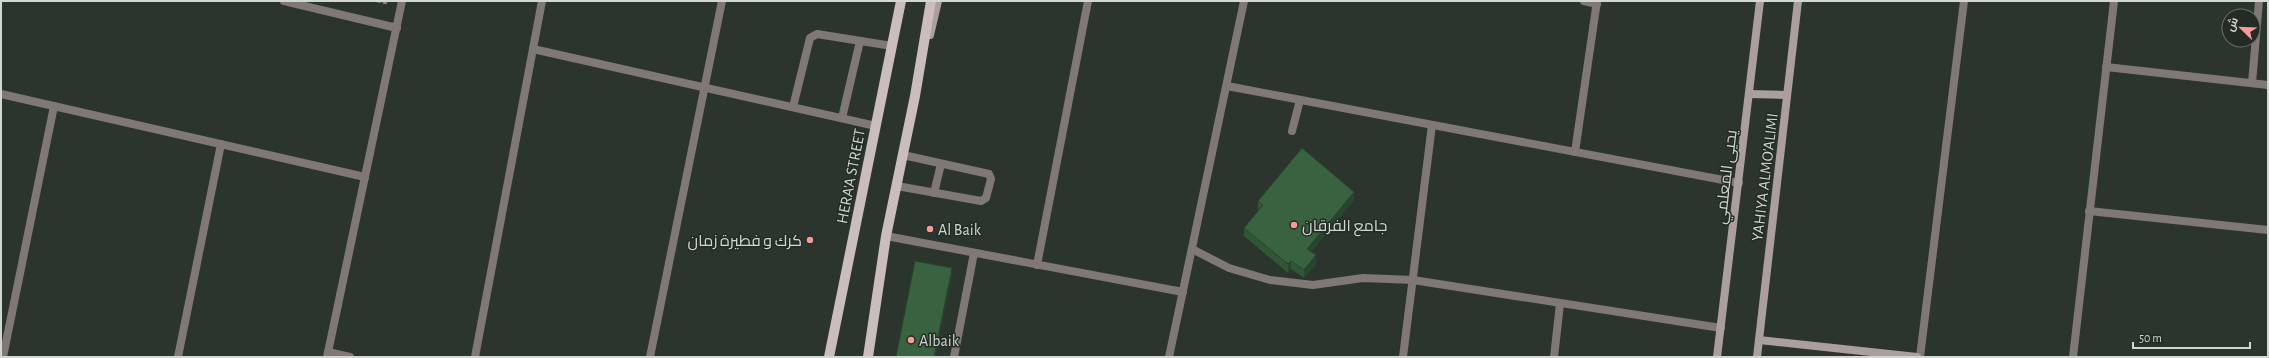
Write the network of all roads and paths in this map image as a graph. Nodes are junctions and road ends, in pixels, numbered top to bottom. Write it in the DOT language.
graph roads {
  1 [pos="284,1"];
  2 [pos="378,1"];
  3 [pos="387,1"];
  4 [pos="402,1"];
  5 [pos="542,1"];
  6 [pos="722,1"];
  7 [pos="901,1"];
  8 [pos="931,1"];
  9 [pos="938,1"];
  10 [pos="1088,1"];
  11 [pos="1244,1"];
  12 [pos="1584,1"];
  13 [pos="1760,1"];
  14 [pos="1798,1"];
  15 [pos="1964,1"];
  16 [pos="2114,1"];
  17 [pos="2259,1"];
  18 [pos="1597,2"];
  19 [pos="397,28"];
  20 [pos="860,41"];
  21 [pos="892,46"];
  22 [pos="533,49"];
  23 [pos="2106,67"];
  24 [pos="2252,83"];
  25 [pos="2268,85"];
  26 [pos="1228,86"];
  27 [pos="704,88"];
  28 [pos="1,94"];
  29 [pos="1749,94"];
  30 [pos="1787,95"];
  31 [pos="915,96"];
  32 [pos="1300,100"];
  33 [pos="54,106"];
  34 [pos="793,107"];
  35 [pos="842,118"];
  36 [pos="876,126"];
  37 [pos="1432,126"];
  38 [pos="1292,131"];
  39 [pos="221,144"];
  40 [pos="1575,152"];
  41 [pos="903,156"];
  42 [pos="941,164"];
  43 [pos="365,177"];
  44 [pos="1739,183"];
  45 [pos="897,186"];
  46 [pos="934,193"];
  47 [pos="2089,211"];
  48 [pos="2268,230"];
  49 [pos="886,236"];
  50 [pos="1192,249"];
  51 [pos="974,253"];
  52 [pos="1036,265"];
  53 [pos="1413,280"];
  54 [pos="1183,292"];
  55 [pos="1560,304"];
  56 [pos="1721,328"];
  57 [pos="1759,340"];
  58 [pos="328,355"];
  59 [pos="3,357"];
  60 [pos="178,357"];
  61 [pos="350,357"];
  62 [pos="475,357"];
  63 [pos="650,357"];
  64 [pos="829,357"];
  65 [pos="868,357"];
  66 [pos="954,357"];
  67 [pos="1169,357"];
  68 [pos="1403,357"];
  69 [pos="1554,357"];
  70 [pos="1717,357"];
  71 [pos="1757,357"];
  72 [pos="1916,357"];
  73 [pos="1920,357"];
  74 [pos="2073,357"];
  1 -- 19 [label="street"];
  2 -- 3 [label="path"];
  4 -- 19 [label="street"];
  5 -- 22 [label="street"];
  6 -- 27 [label="street"];
  7 -- 21 [label="main road, HERA'A STREET"];
  8 -- 31 [label="main road"];
  9 -- 31 [label="street"];
  10 -- 52 [label="street"];
  11 -- 26 [label="street"];
  12 -- 18 [label="street"];
  13 -- 29 [label="street, يحيى المعلمي"];
  14 -- 30 [label="street, YAHIYA ALMO'ALIMI"];
  15 -- 73 [label="street"];
  16 -- 23 [label="street"];
  17 -- 24 [label="street"];
  18 -- 40 [label="street"];
  19 -- 43 [label="street"];
  20 -- 21 [label="street"];
  20 -- 34 [label="street"];
  20 -- 35 [label="street"];
  21 -- 36 [label="main road, HERA'A STREET"];
  22 -- 27 [label="street"];
  22 -- 62 [label="street"];
  23 -- 24 [label="street"];
  23 -- 47 [label="street"];
  24 -- 25 [label="street"];
  26 -- 32 [label="street"];
  26 -- 50 [label="street"];
  27 -- 34 [label="street"];
  27 -- 63 [label="street"];
  28 -- 33 [label="street"];
  29 -- 30 [label="street"];
  29 -- 44 [label="street, يحيى المعلمي"];
  30 -- 57 [label="street, YAHIYA ALMO'ALIMI"];
  31 -- 41 [label="main road"];
  32 -- 37 [label="street"];
  32 -- 38 [label="street"];
  33 -- 39 [label="street"];
  33 -- 59 [label="street"];
  34 -- 35 [label="street"];
  35 -- 36 [label="street"];
  36 -- 64 [label="main road, HERA'A STREET"];
  37 -- 40 [label="street"];
  37 -- 53 [label="street"];
  39 -- 43 [label="street"];
  39 -- 60 [label="street"];
  40 -- 44 [label="street"];
  41 -- 42 [label="street"];
  41 -- 45 [label="main road"];
  42 -- 46 [label="street"];
  42 -- 46 [label="street"];
  43 -- 58 [label="street"];
  44 -- 56 [label="street, يحيى المعلمي"];
  45 -- 46 [label="street"];
  45 -- 49 [label="main road"];
  47 -- 48 [label="street"];
  47 -- 74 [label="street"];
  49 -- 51 [label="street"];
  49 -- 65 [label="main road"];
  50 -- 53 [label="street"];
  50 -- 54 [label="street"];
  51 -- 52 [label="street"];
  51 -- 66 [label="street"];
  52 -- 54 [label="street"];
  53 -- 55 [label="street"];
  53 -- 68 [label="street"];
  54 -- 67 [label="street"];
  55 -- 56 [label="street"];
  55 -- 69 [label="street"];
  56 -- 70 [label="street, يحيى المعلمي"];
  57 -- 71 [label="street, YAHIYA ALMO'ALIMI"];
  57 -- 72 [label="street"];
  58 -- 61 [label="street"];
}
